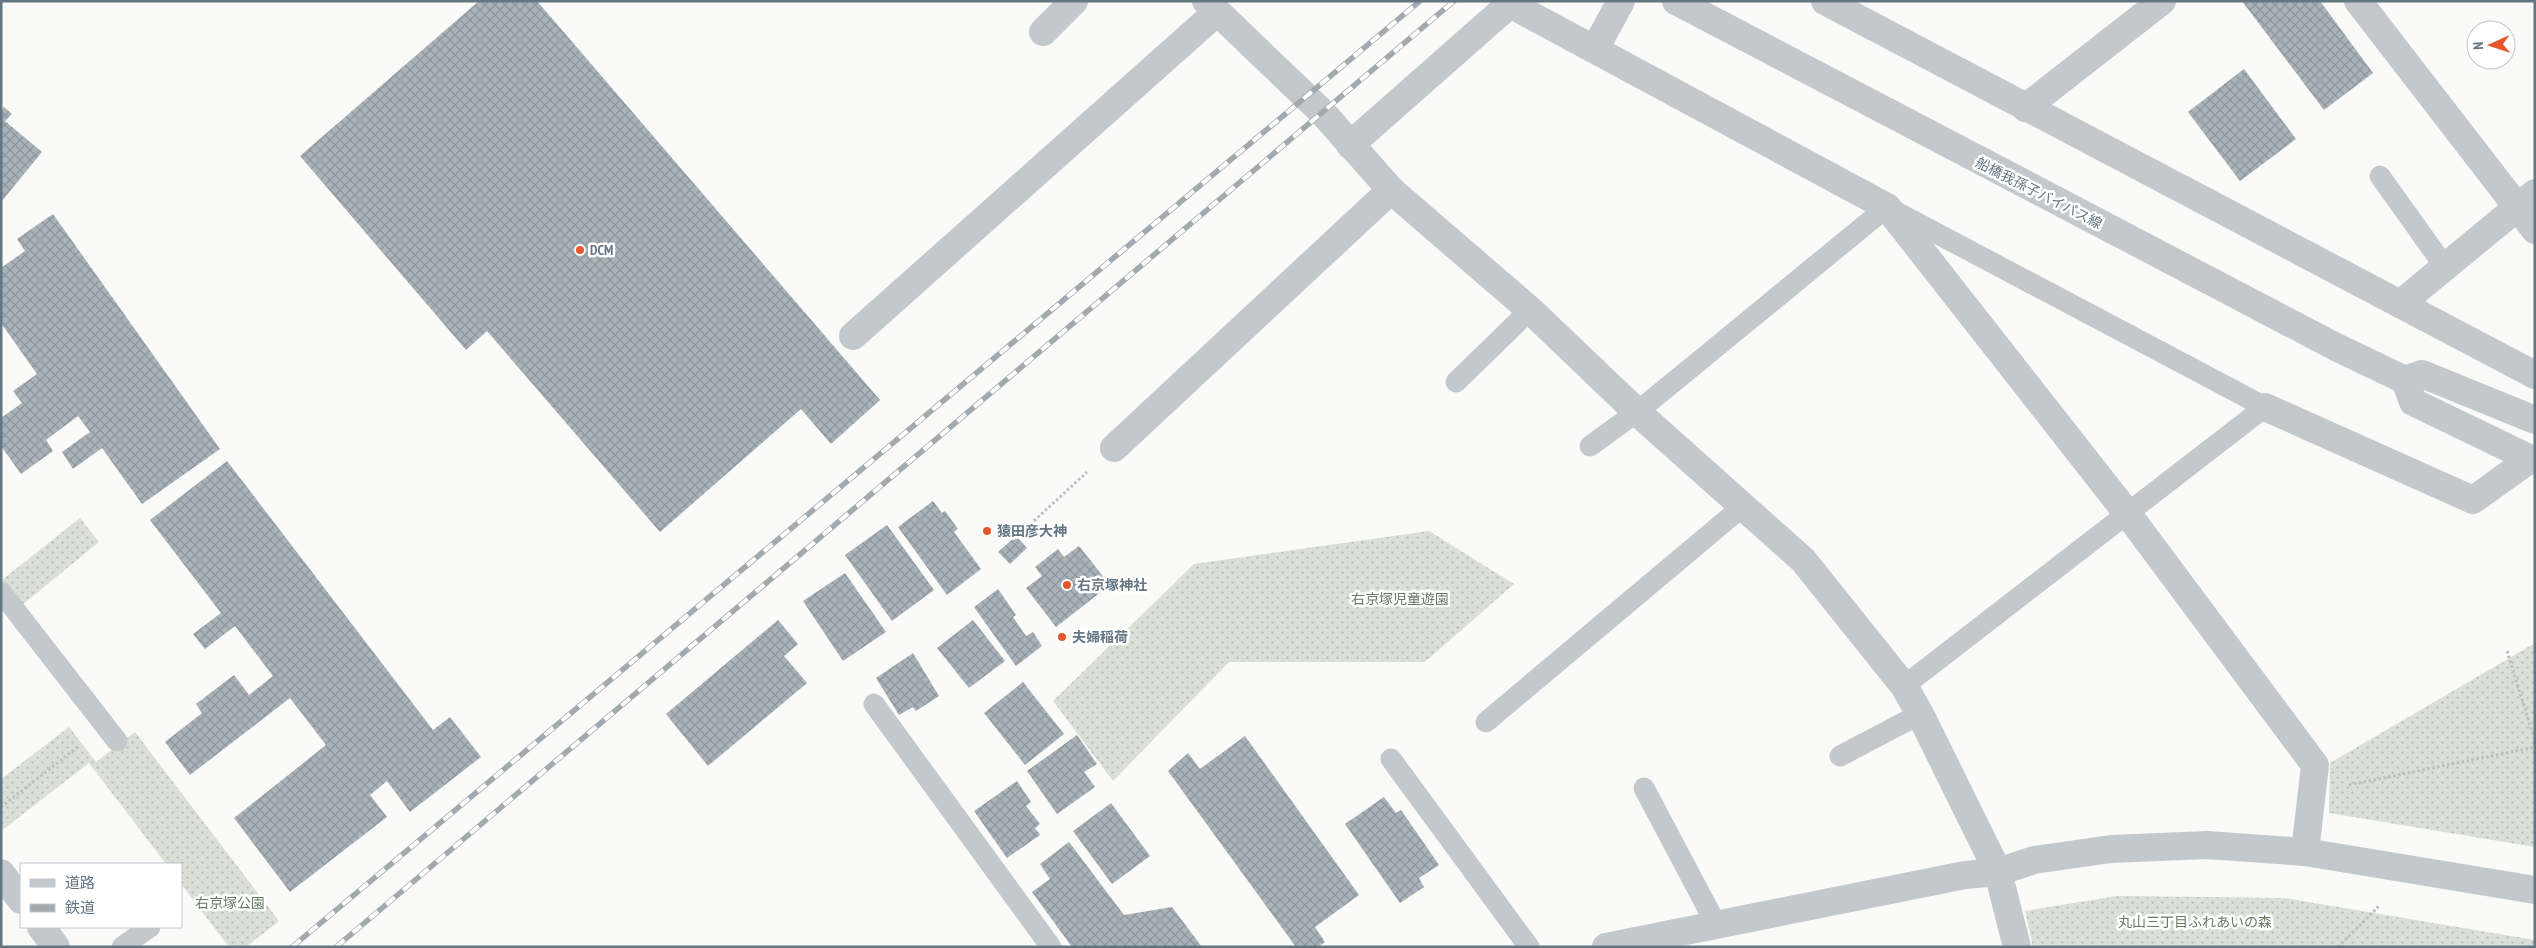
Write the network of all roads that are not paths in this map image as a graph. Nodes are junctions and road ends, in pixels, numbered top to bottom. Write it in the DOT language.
graph roads {
  1 [pos="1074,1"];
  2 [pos="1621,1"];
  3 [pos="1676,1"];
  4 [pos="1825,1"];
  5 [pos="2162,1"];
  6 [pos="2358,1"];
  7 [pos="1212,7"];
  8 [pos="1044,32"];
  9 [pos="1595,49"];
  10 [pos="2025,108"];
  11 [pos="1350,145"];
  12 [pos="2380,176"];
  13 [pos="1391,190"];
  14 [pos="2526,200"];
  15 [pos="1887,207"];
  16 [pos="2535,230"];
  17 [pos="2445,268"];
  18 [pos="2400,304"];
  19 [pos="1530,310"];
  20 [pos="853,336"];
  21 [pos="2535,375"];
  22 [pos="2405,380"];
  23 [pos="1456,382"];
  24 [pos="2265,407"];
  25 [pos="1636,412"];
  26 [pos="2535,420"];
  27 [pos="1590,446"];
  28 [pos="1114,448"];
  29 [pos="2532,460"];
  30 [pos="1742,507"];
  31 [pos="2128,513"];
  32 [pos="1,592"];
  33 [pos="1904,686"];
  34 [pos="874,704"];
  35 [pos="1920,714"];
  36 [pos="1486,722"];
  37 [pos="111,733"];
  38 [pos="1840,756"];
  39 [pos="1391,759"];
  40 [pos="1644,788"];
  41 [pos="2305,852"];
  42 [pos="1998,872"];
  43 [pos="1,873"];
  44 [pos="2535,890"];
  45 [pos="20,899"];
  46 [pos="1716,924"];
  47 [pos="42,928"];
  48 [pos="149,928"];
  49 [pos="56,947"];
  50 [pos="122,947"];
  51 [pos="1051,947"];
  52 [pos="1529,947"];
  53 [pos="1606,947"];
  54 [pos="2018,947"];
  1 -- 8 [label="street"];
  2 -- 9 [label="street"];
  3 -- 22 [label="street, 船橋我孫子バイパス線"];
  4 -- 10 [label="street"];
  5 -- 10 [label="street"];
  6 -- 14 [label="street"];
  7 -- 11 [label="street"];
  7 -- 20 [label="street"];
  9 -- 11 [label="street"];
  9 -- 15 [label="street"];
  10 -- 18 [label="street"];
  11 -- 13 [label="street"];
  12 -- 17 [label="lane"];
  13 -- 19 [label="street"];
  13 -- 28 [label="street"];
  14 -- 16 [label="street"];
  14 -- 17 [label="street"];
  15 -- 24 [label="lane"];
  15 -- 25 [label="lane"];
  15 -- 31 [label="street"];
  17 -- 18 [label="street"];
  18 -- 21 [label="street"];
  19 -- 23 [label="lane"];
  19 -- 25 [label="street"];
  22 -- 26 [label="street"];
  22 -- 29 [label="street"];
  24 -- 29 [label="street"];
  24 -- 31 [label="lane"];
  25 -- 27 [label="lane"];
  25 -- 30 [label="street"];
  30 -- 33 [label="street"];
  30 -- 36 [label="lane"];
  31 -- 33 [label="lane"];
  31 -- 41 [label="street"];
  32 -- 37 [label="lane"];
  33 -- 35 [label="street"];
  34 -- 51 [label="lane"];
  35 -- 38 [label="lane"];
  35 -- 42 [label="street"];
  39 -- 52 [label="lane"];
  40 -- 46 [label="lane"];
  41 -- 42 [label="street"];
  41 -- 44 [label="street"];
  42 -- 46 [label="street"];
  42 -- 54 [label="street"];
  43 -- 45 [label="street"];
  46 -- 53 [label="street"];
  47 -- 49 [label="street"];
  48 -- 50 [label="lane"];
}
